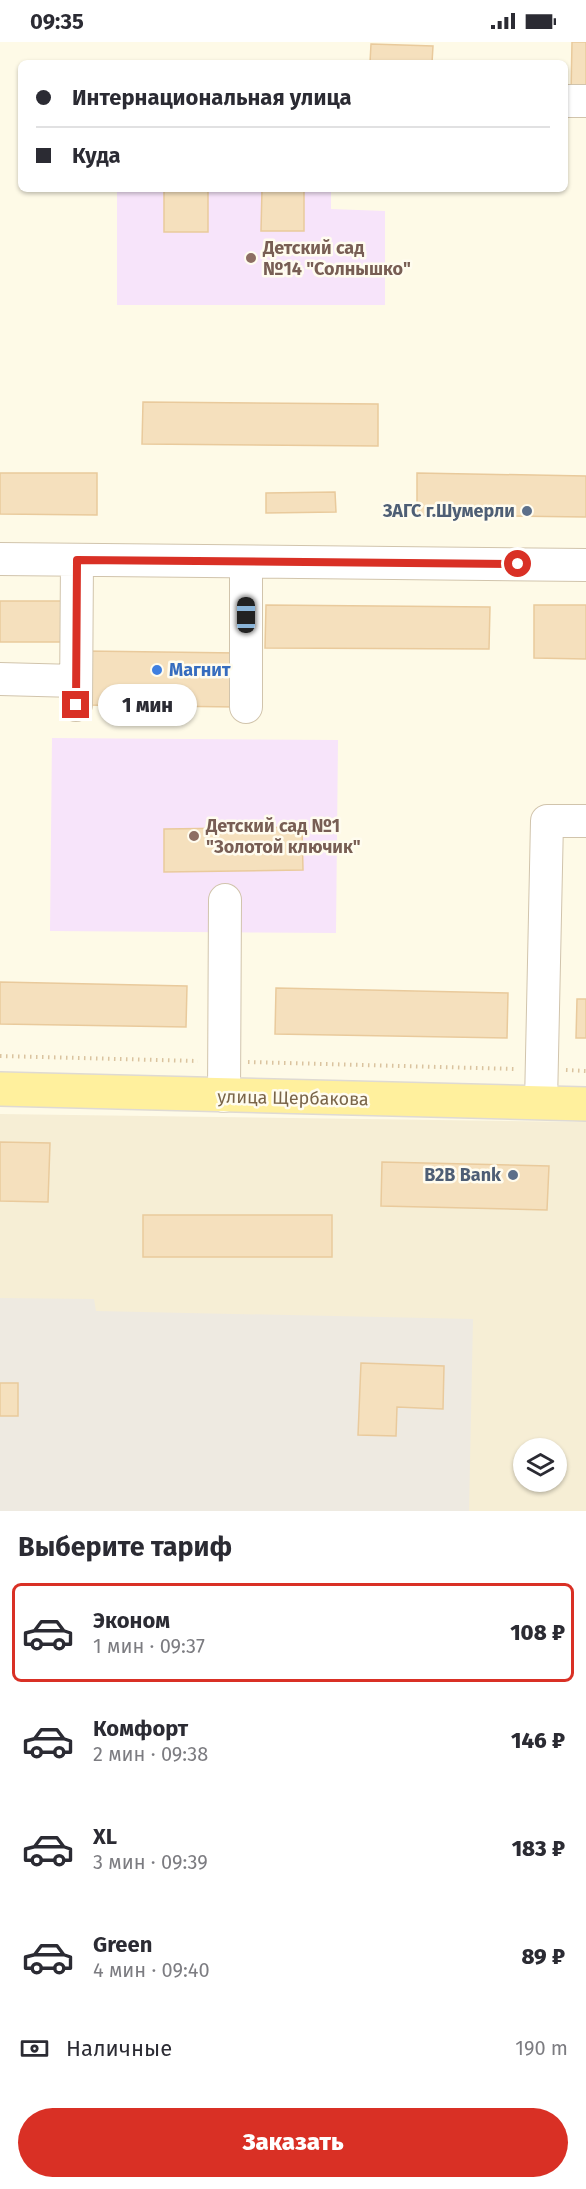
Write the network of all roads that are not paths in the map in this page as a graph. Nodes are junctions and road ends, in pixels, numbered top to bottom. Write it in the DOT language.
graph roads {
  1 [pos="568,101"];
  2 [pos="586,101"];
  3 [pos="0,559"];
  4 [pos="77,560"];
  5 [pos="246,562"];
  6 [pos="586,565"];
  7 [pos="0,679"];
  8 [pos="246,707"];
  9 [pos="586,821"];
  10 [pos="225,900"];
  11 [pos="0,1089"];
  12 [pos="224,1096"];
  13 [pos="541,1103"];
  14 [pos="586,1104"];
  1 -- 2 [label="street"];
  3 -- 4 [label="street"];
  4 -- 5 [label="street"];
  4 -- 7 [label="street"];
  5 -- 6 [label="street"];
  5 -- 8 [label="street"];
  9 -- 13 [label="street"];
  10 -- 12 [label="street"];
  11 -- 12 [label="main road, улица Щербакова"];
  12 -- 13 [label="main road, улица Щербакова"];
  13 -- 14 [label="main road, улица Щербакова"];
}
